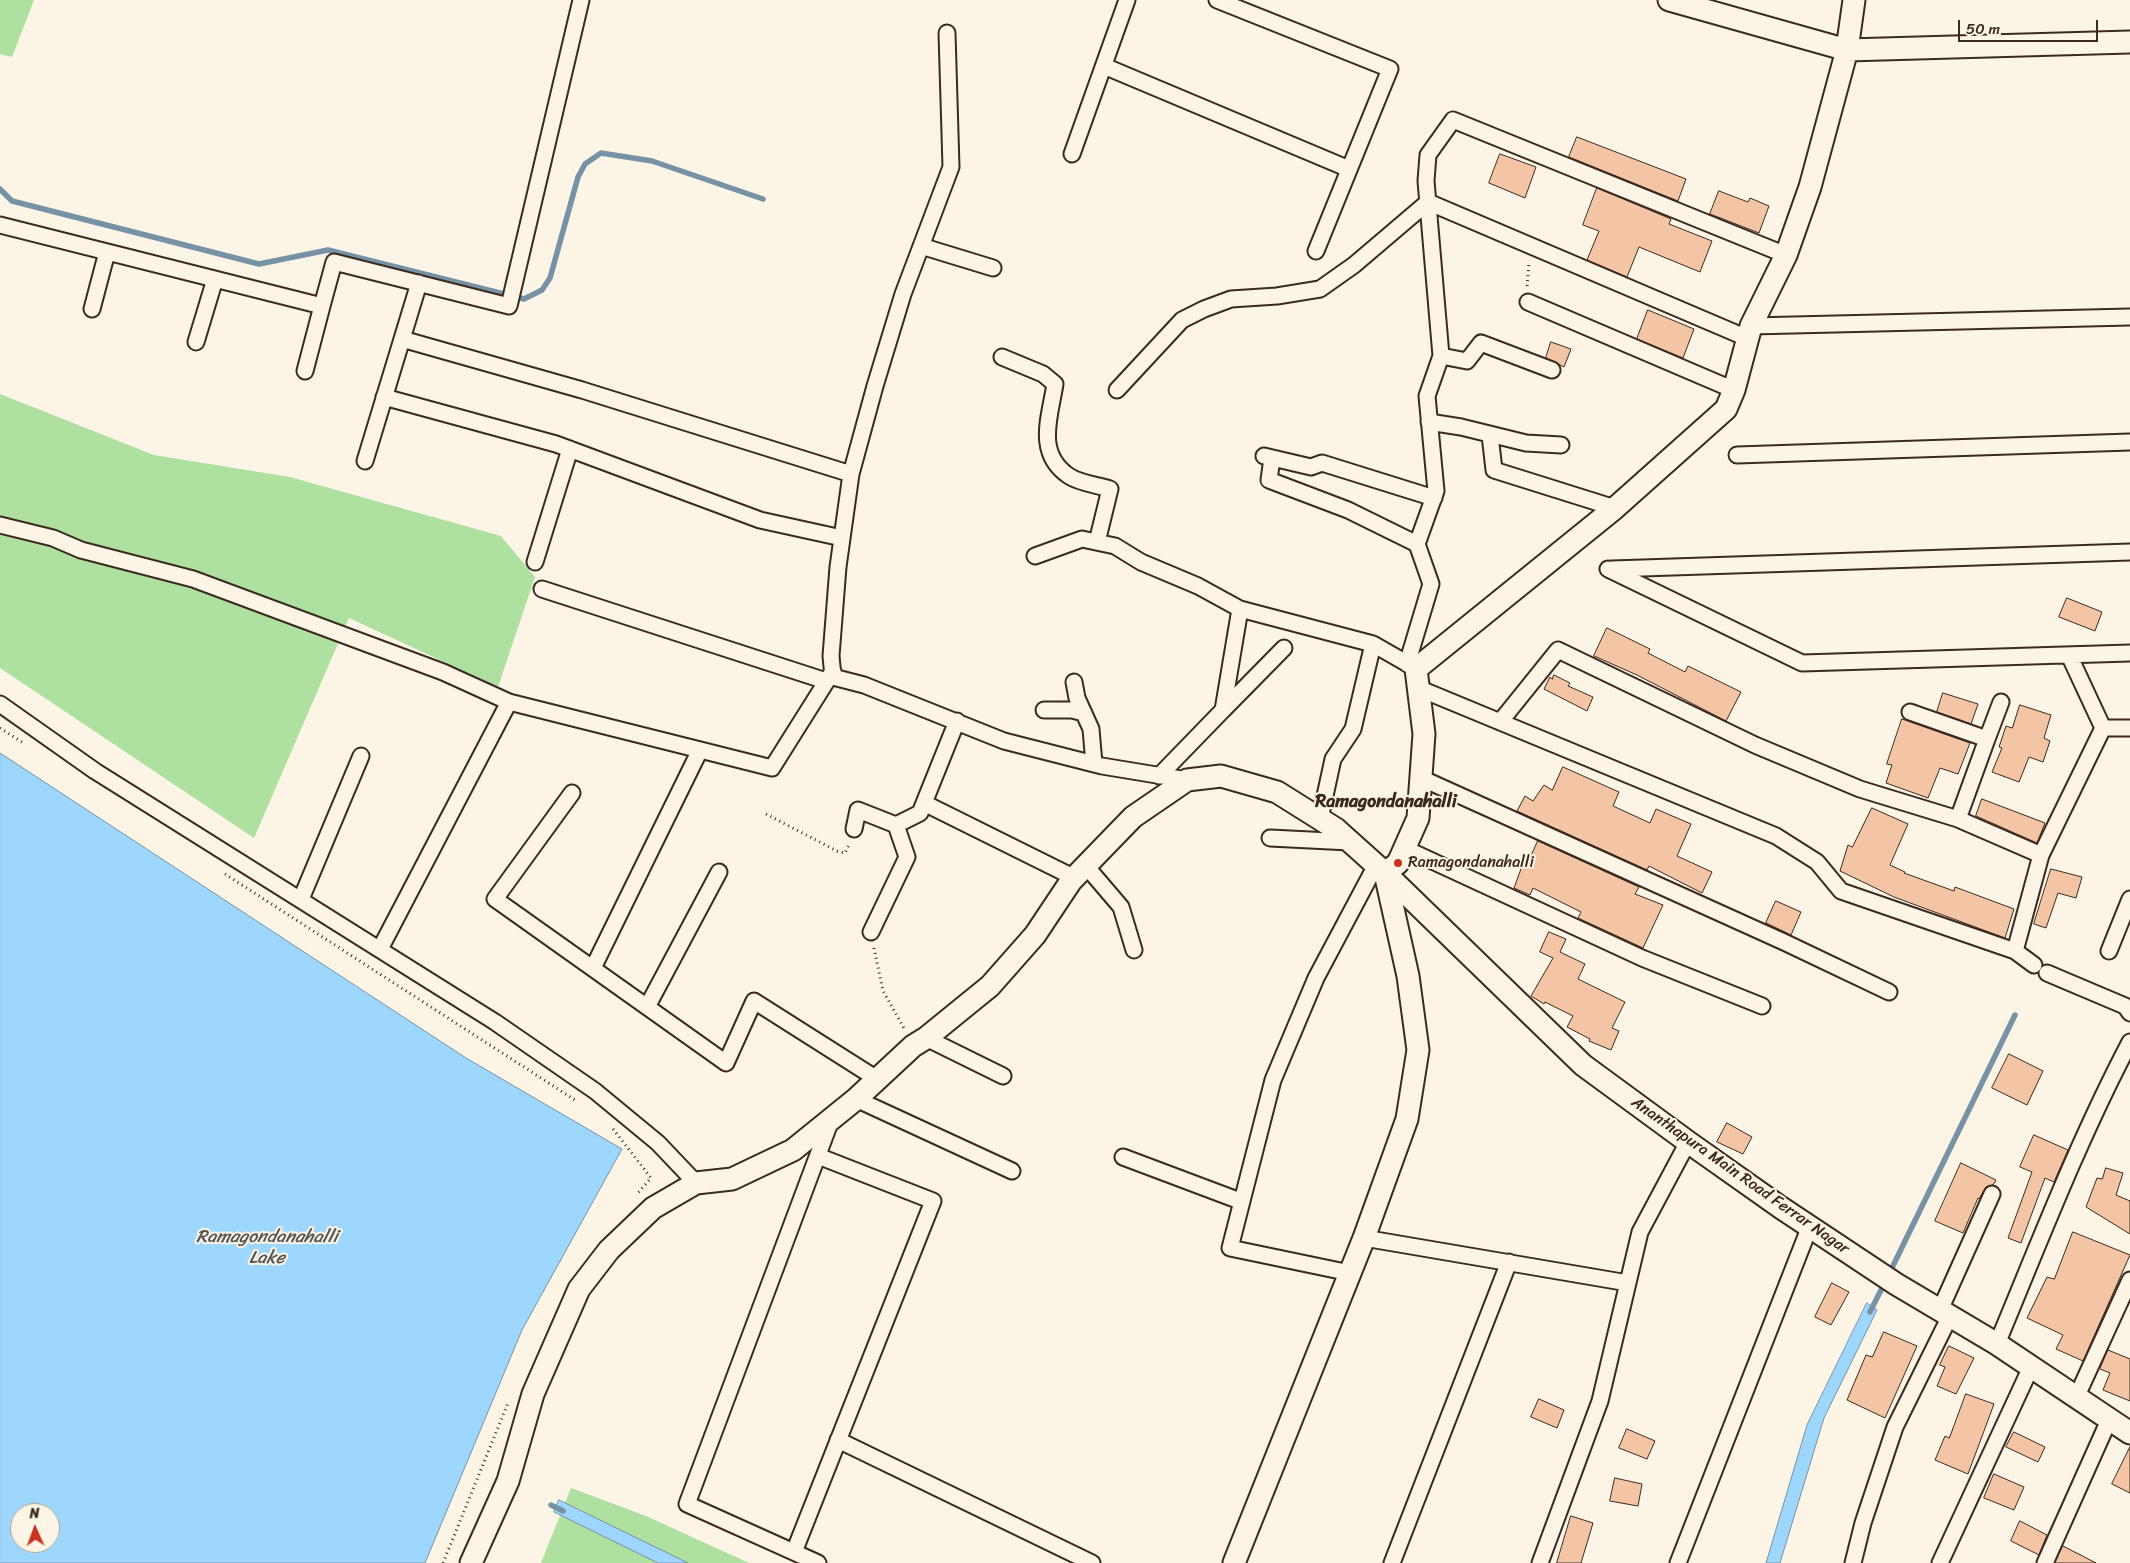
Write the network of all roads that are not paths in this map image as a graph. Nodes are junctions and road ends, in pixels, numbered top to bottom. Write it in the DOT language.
graph roads {
  1 [pos="581,0"];
  2 [pos="1127,0"];
  3 [pos="1217,0"];
  4 [pos="1669,0"];
  5 [pos="1854,0"];
  6 [pos="947,33"];
  7 [pos="2130,42"];
  8 [pos="1847,50"];
  9 [pos="1104,66"];
  10 [pos="1072,154"];
  11 [pos="1349,170"];
  12 [pos="1428,202"];
  13 [pos="0,225"];
  14 [pos="921,246"];
  15 [pos="1316,251"];
  16 [pos="107,252"];
  17 [pos="1786,255"];
  18 [pos="993,268"];
  19 [pos="215,279"];
  20 [pos="419,283"];
  21 [pos="1528,302"];
  22 [pos="322,306"];
  23 [pos="92,309"];
  24 [pos="2130,317"];
  25 [pos="1749,332"];
  26 [pos="402,339"];
  27 [pos="196,342"];
  28 [pos="1440,356"];
  29 [pos="1002,358"];
  30 [pos="1552,370"];
  31 [pos="305,371"];
  32 [pos="1117,390"];
  33 [pos="1734,390"];
  34 [pos="384,397"];
  35 [pos="1429,422"];
  36 [pos="1490,435"];
  37 [pos="2130,442"];
  38 [pos="1560,444"];
  39 [pos="570,449"];
  40 [pos="1737,455"];
  41 [pos="365,461"];
  42 [pos="851,474"];
  43 [pos="1434,498"];
  44 [pos="1615,508"];
  45 [pos="0,525"];
  46 [pos="842,538"];
  47 [pos="1097,542"];
  48 [pos="1417,544"];
  49 [pos="2130,552"];
  50 [pos="1034,556"];
  51 [pos="535,562"];
  52 [pos="542,590"];
  53 [pos="1240,609"];
  54 [pos="1373,644"];
  55 [pos="1284,648"];
  56 [pos="2130,654"];
  57 [pos="2069,655"];
  58 [pos="1414,674"];
  59 [pos="830,676"];
  60 [pos="1074,682"];
  61 [pos="509,702"];
  62 [pos="2001,702"];
  63 [pos="0,704"];
  64 [pos="1044,710"];
  65 [pos="1223,710"];
  66 [pos="1910,712"];
  67 [pos="1084,713"];
  68 [pos="957,721"];
  69 [pos="1500,722"];
  70 [pos="2102,728"];
  71 [pos="2130,728"];
  72 [pos="1988,739"];
  73 [pos="700,750"];
  74 [pos="361,756"];
  75 [pos="1094,764"];
  76 [pos="1159,776"];
  77 [pos="1421,778"];
  78 [pos="1187,780"];
  79 [pos="572,793"];
  80 [pos="924,803"];
  81 [pos="1320,819"];
  82 [pos="1958,819"];
  83 [pos="896,825"];
  84 [pos="854,829"];
  85 [pos="1270,838"];
  86 [pos="1350,842"];
  87 [pos="1404,848"];
  88 [pos="2041,855"];
  89 [pos="1381,869"];
  90 [pos="719,872"];
  91 [pos="1081,872"];
  92 [pos="301,899"];
  93 [pos="2130,899"];
  94 [pos="871,932"];
  95 [pos="380,949"];
  96 [pos="1134,950"];
  97 [pos="2015,951"];
  98 [pos="2109,951"];
  99 [pos="593,968"];
  100 [pos="1889,992"];
  101 [pos="647,1006"];
  102 [pos="1762,1006"];
  103 [pos="2130,1013"];
  104 [pos="920,1042"];
  105 [pos="2130,1042"];
  106 [pos="1003,1076"];
  107 [pos="877,1079"];
  108 [pos="856,1099"];
  109 [pos="832,1118"];
  110 [pos="1688,1142"];
  111 [pos="818,1156"];
  112 [pos="1123,1157"];
  113 [pos="1012,1171"];
  114 [pos="696,1183"];
  115 [pos="1992,1194"];
  116 [pos="1240,1201"];
  117 [pos="1810,1226"];
  118 [pos="1364,1238"];
  119 [pos="1509,1262"];
  120 [pos="1350,1274"];
  121 [pos="2130,1280"];
  122 [pos="1628,1283"];
  123 [pos="1945,1313"];
  124 [pos="1997,1344"];
  125 [pos="2031,1368"];
  126 [pos="2076,1398"];
  127 [pos="2109,1420"];
  128 [pos="2130,1433"];
  129 [pos="838,1440"];
  130 [pos="794,1552"];
  131 [pos="471,1563"];
  132 [pos="818,1563"];
  133 [pos="1092,1563"];
  134 [pos="1234,1563"];
  135 [pos="1392,1563"];
  136 [pos="1540,1563"];
  137 [pos="1678,1563"];
  138 [pos="1853,1563"];
  139 [pos="1940,1563"];
  140 [pos="2045,1563"];
  1 -- 20 [label="street"];
  2 -- 9 [label="street"];
  3 -- 11 [label="street"];
  4 -- 8 [label="street"];
  5 -- 8 [label="street"];
  6 -- 14 [label="street"];
  7 -- 8 [label="street"];
  8 -- 17 [label="street"];
  9 -- 10 [label="street"];
  9 -- 11 [label="street"];
  11 -- 15 [label="street"];
  12 -- 17 [label="street"];
  12 -- 25 [label="street"];
  12 -- 28 [label="street"];
  12 -- 32 [label="street"];
  13 -- 16 [label="street"];
  14 -- 18 [label="street"];
  14 -- 42 [label="street"];
  16 -- 19 [label="street"];
  16 -- 23 [label="street"];
  17 -- 25 [label="street"];
  19 -- 22 [label="street"];
  19 -- 27 [label="street"];
  20 -- 22 [label="street"];
  20 -- 26 [label="street"];
  21 -- 33 [label="street"];
  22 -- 31 [label="street"];
  24 -- 25 [label="street"];
  25 -- 33 [label="street"];
  26 -- 34 [label="street"];
  26 -- 42 [label="street"];
  28 -- 30 [label="street"];
  28 -- 35 [label="street"];
  29 -- 47 [label="street"];
  33 -- 44 [label="street"];
  34 -- 39 [label="street"];
  34 -- 41 [label="street"];
  35 -- 36 [label="street"];
  35 -- 43 [label="street"];
  36 -- 38 [label="street"];
  36 -- 44 [label="street"];
  37 -- 40 [label="street"];
  39 -- 46 [label="street"];
  39 -- 51 [label="street"];
  42 -- 46 [label="street"];
  43 -- 48 [label="street"];
  43 -- 48 [label="street"];
  44 -- 58 [label="street"];
  45 -- 61 [label="street"];
  46 -- 59 [label="street"];
  47 -- 50 [label="street"];
  47 -- 53 [label="street"];
  48 -- 58 [label="street"];
  49 -- 57 [label="street"];
  52 -- 59 [label="street"];
  53 -- 54 [label="street"];
  53 -- 65 [label="street"];
  54 -- 58 [label="street"];
  54 -- 81 [label="street"];
  55 -- 65 [label="street"];
  56 -- 57 [label="street"];
  57 -- 70 [label="street"];
  58 -- 69 [label="street"];
  58 -- 77 [label="street"];
  59 -- 68 [label="street"];
  59 -- 73 [label="street"];
  60 -- 67 [label="street"];
  61 -- 73 [label="street"];
  61 -- 95 [label="street"];
  62 -- 72 [label="street"];
  63 -- 92 [label="street"];
  64 -- 67 [label="street"];
  65 -- 76 [label="street"];
  66 -- 72 [label="street"];
  67 -- 75 [label="street"];
  68 -- 75 [label="street"];
  68 -- 80 [label="street"];
  69 -- 82 [label="street"];
  69 -- 97 [label="street"];
  70 -- 71 [label="street"];
  70 -- 88 [label="street"];
  72 -- 82 [label="street"];
  73 -- 99 [label="street"];
  74 -- 92 [label="street"];
  75 -- 76 [label="street"];
  76 -- 78 [label="street"];
  77 -- 87 [label="street"];
  77 -- 100 [label="street"];
  78 -- 81 [label="street, Ananthapura Main Road Ferrar Nagar"];
  78 -- 91 [label="street"];
  79 -- 99 [label="street"];
  80 -- 83 [label="street"];
  80 -- 91 [label="street"];
  81 -- 86 [label="street, Ananthapura Main Road Ferrar Nagar"];
  82 -- 88 [label="street"];
  83 -- 84 [label="street"];
  83 -- 94 [label="street"];
  85 -- 86 [label="street"];
  86 -- 89 [label="street, Ananthapura Main Road Ferrar Nagar"];
  87 -- 89 [label="street"];
  87 -- 102 [label="street"];
  88 -- 97 [label="street"];
  89 -- 110 [label="street, Ananthapura Main Road Ferrar Nagar"];
  89 -- 116 [label="street"];
  89 -- 118 [label="street"];
  90 -- 101 [label="street"];
  91 -- 96 [label="street"];
  91 -- 104 [label="street"];
  92 -- 95 [label="street"];
  93 -- 98 [label="street"];
  95 -- 114 [label="street"];
  97 -- 103 [label="street"];
  99 -- 101 [label="street"];
  101 -- 107 [label="street"];
  104 -- 106 [label="street"];
  104 -- 107 [label="street"];
  105 -- 124 [label="street"];
  107 -- 108 [label="street"];
  108 -- 109 [label="street"];
  108 -- 113 [label="street"];
  109 -- 111 [label="street"];
  109 -- 114 [label="street"];
  110 -- 117 [label="street, Ananthapura Main Road Ferrar Nagar"];
  110 -- 122 [label="street"];
  111 -- 129 [label="street"];
  111 -- 130 [label="street"];
  112 -- 116 [label="street"];
  114 -- 131 [label="street"];
  115 -- 123 [label="street"];
  116 -- 120 [label="street"];
  117 -- 123 [label="street, Ananthapura Main Road Ferrar Nagar"];
  117 -- 137 [label="street"];
  118 -- 119 [label="street"];
  118 -- 120 [label="street"];
  119 -- 122 [label="street"];
  119 -- 135 [label="street"];
  120 -- 134 [label="street"];
  121 -- 126 [label="street"];
  122 -- 136 [label="street"];
  123 -- 124 [label="street, Ananthapura Main Road Ferrar Nagar"];
  123 -- 138 [label="street"];
  124 -- 125 [label="street, Ananthapura Main Road Ferrar Nagar"];
  125 -- 126 [label="street, Ananthapura Main Road Ferrar Nagar"];
  125 -- 139 [label="street"];
  126 -- 127 [label="street, Ananthapura Main Road Ferrar Nagar"];
  127 -- 128 [label="street, Ananthapura Main Road Ferrar Nagar"];
  127 -- 140 [label="street"];
  129 -- 130 [label="street"];
  129 -- 133 [label="street"];
  130 -- 132 [label="street"];
}
